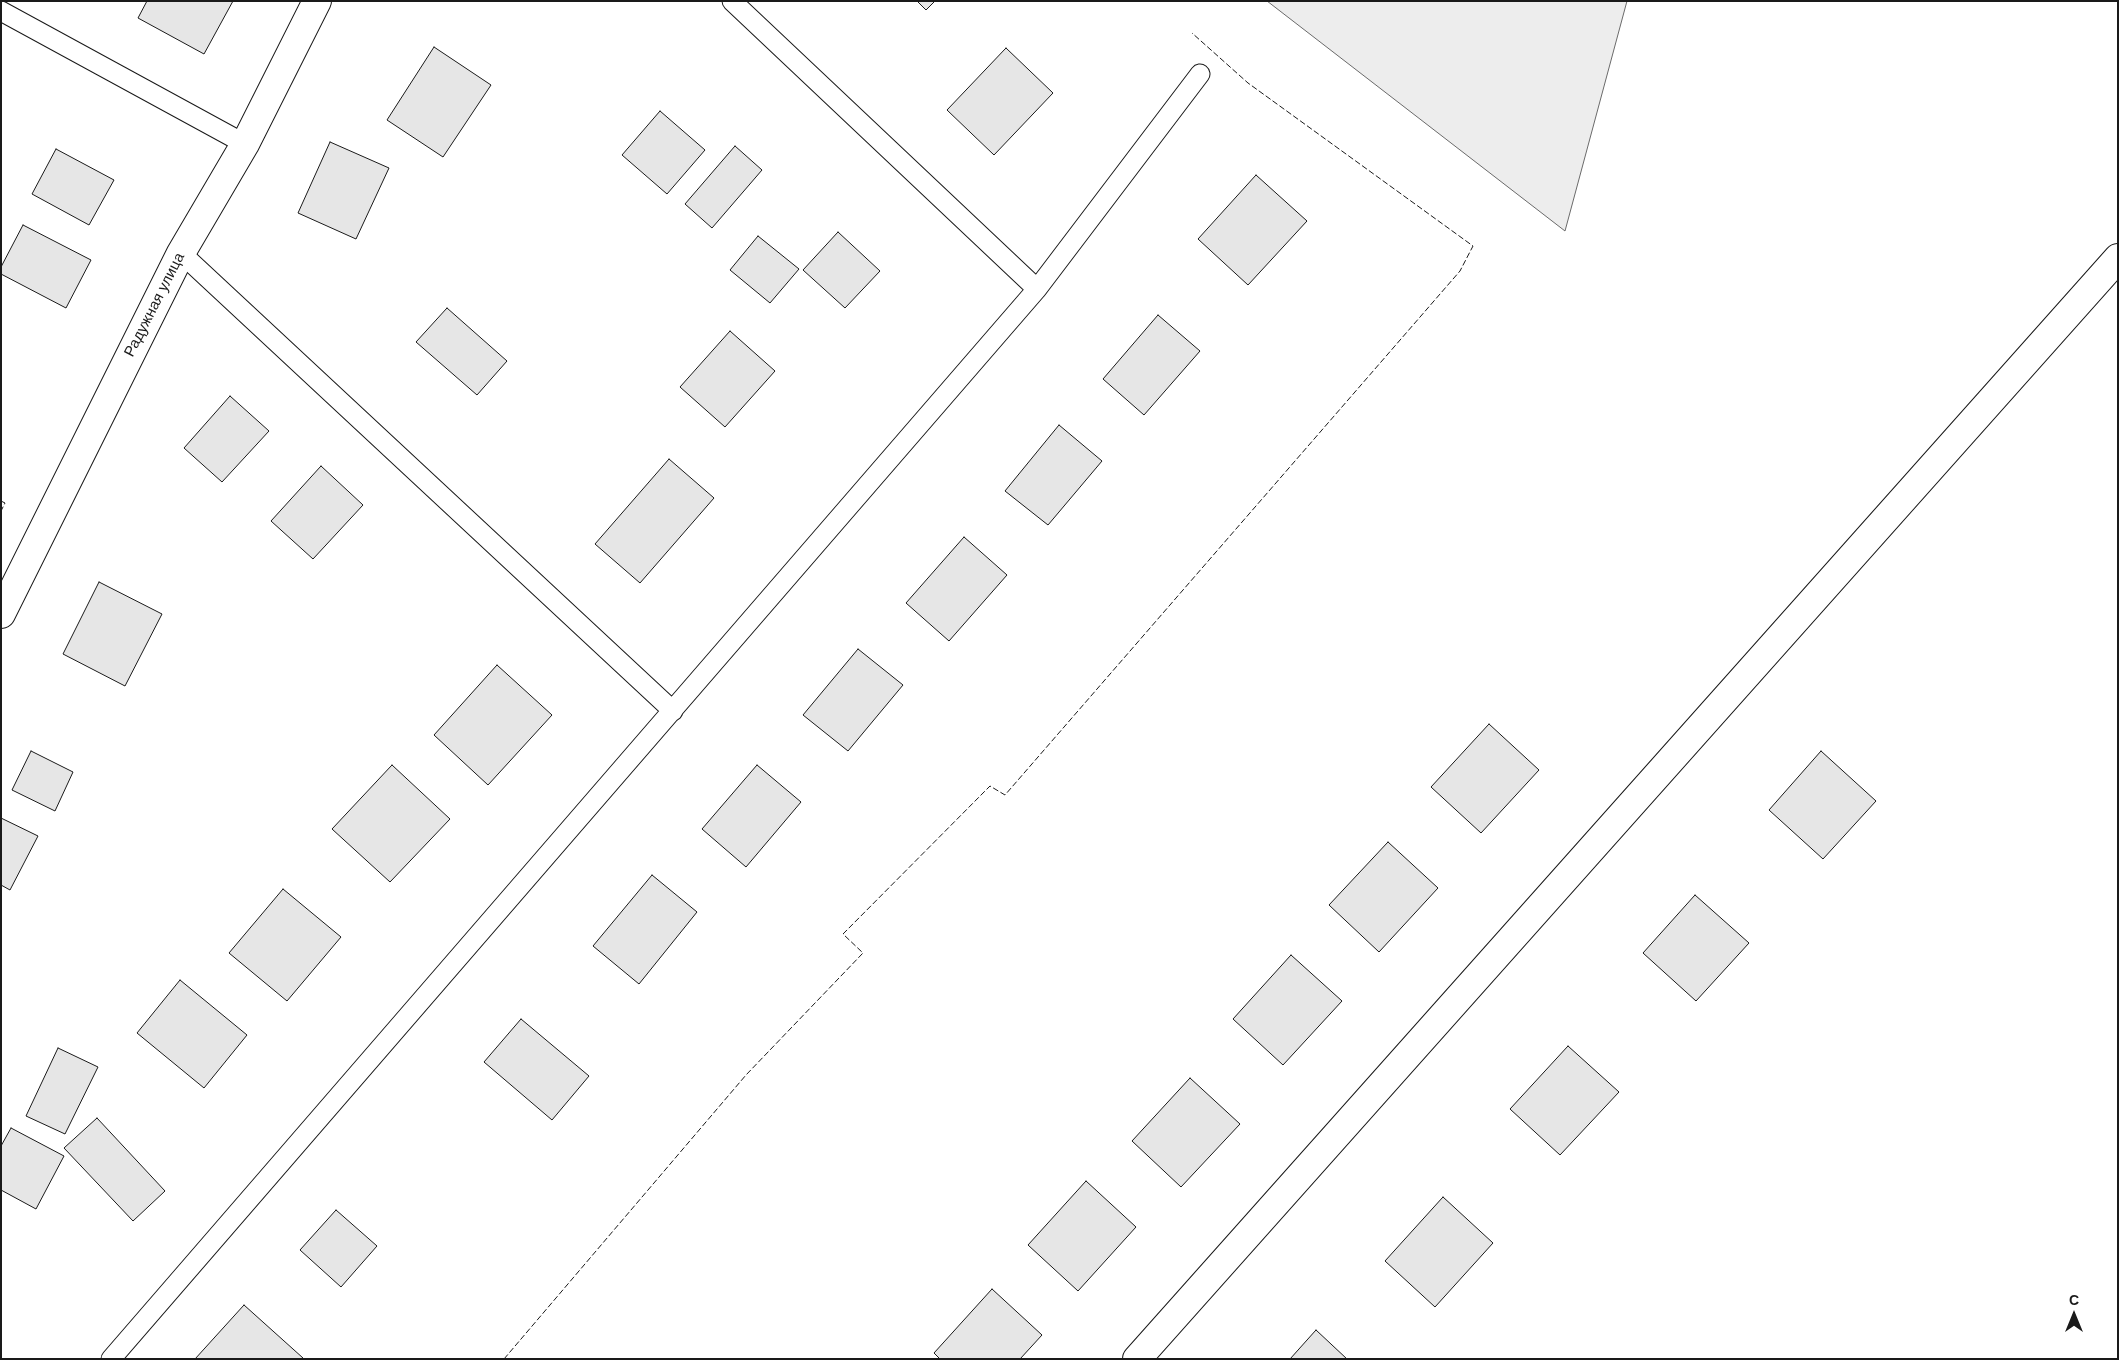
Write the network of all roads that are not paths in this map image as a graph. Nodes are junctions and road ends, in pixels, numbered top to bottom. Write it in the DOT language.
graph roads {
  1 [pos="317,1"];
  2 [pos="732,1"];
  3 [pos="1,11"];
  4 [pos="1200,74"];
  5 [pos="245,144"];
  6 [pos="181,253"];
  7 [pos="2118,258"];
  8 [pos="1037,290"];
  9 [pos="1,614"];
  10 [pos="673,711"];
  11 [pos="111,1359"];
  12 [pos="1137,1359"];
  1 -- 5 [label="street, Радужная улица"];
  2 -- 8 [label="lane"];
  3 -- 5 [label="lane"];
  4 -- 8 [label="lane"];
  5 -- 6 [label="street, Радужная улица"];
  6 -- 9 [label="street, Радужная улица"];
  6 -- 10 [label="lane"];
  7 -- 12 [label="street"];
  8 -- 10 [label="lane"];
  10 -- 11 [label="lane"];
}
